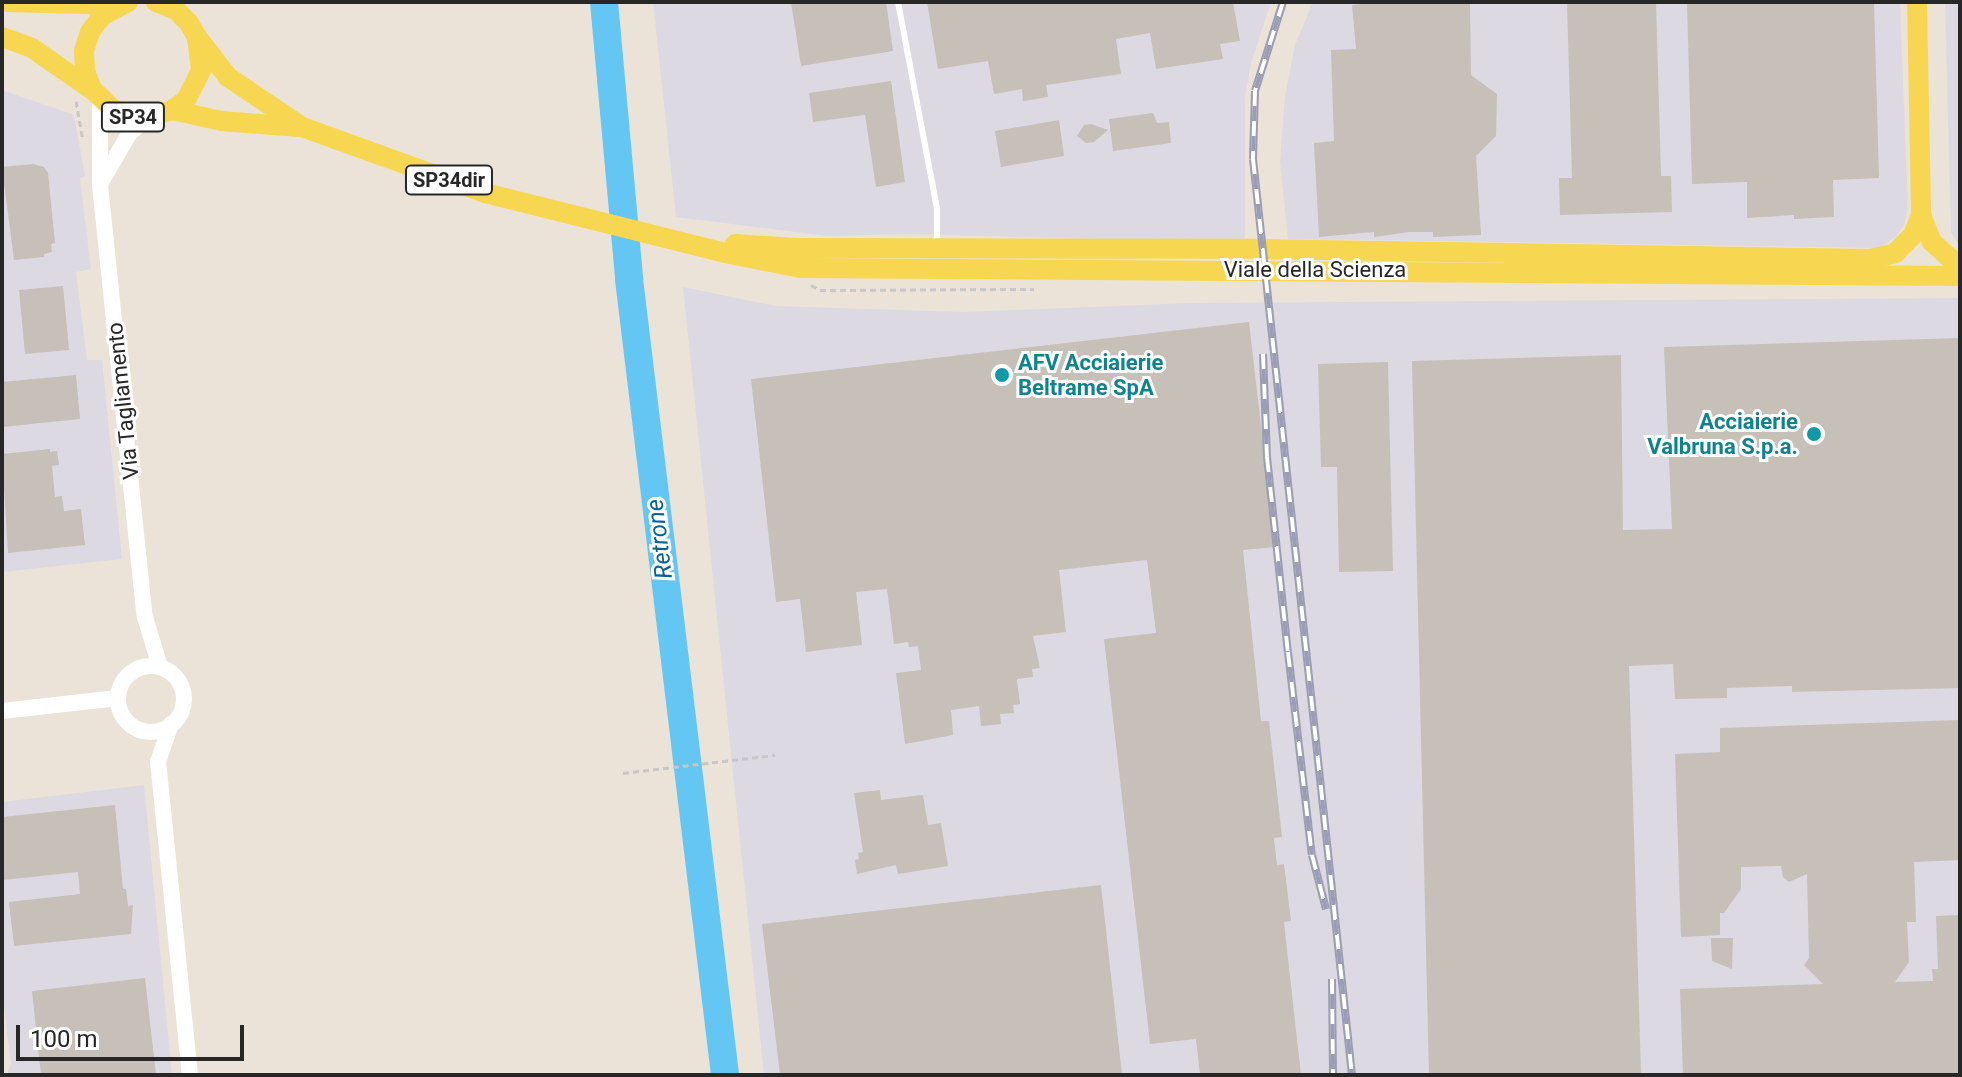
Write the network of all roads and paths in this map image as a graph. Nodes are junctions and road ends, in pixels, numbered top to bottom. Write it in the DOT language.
graph roads {
  1 [pos="7,2"];
  2 [pos="156,2"];
  3 [pos="183,2"];
  4 [pos="898,2"];
  5 [pos="1917,2"];
  6 [pos="123,4"];
  7 [pos="193,30"];
  8 [pos="2,37"];
  9 [pos="88,94"];
  10 [pos="172,110"];
  11 [pos="147,118"];
  12 [pos="302,127"];
  13 [pos="84,148"];
  14 [pos="100,185"];
  15 [pos="1921,215"];
  16 [pos="674,239"];
  17 [pos="938,249"];
  18 [pos="1960,267"];
  19 [pos="1960,276"];
  20 [pos="145,617"];
  21 [pos="140,667"];
  22 [pos="160,667"];
  23 [pos="118,698"];
  24 [pos="2,711"];
  25 [pos="125,719"];
  26 [pos="171,724"];
  27 [pos="775,755"];
  28 [pos="158,761"];
  29 [pos="623,773"];
  30 [pos="190,1075"];
  1 -- 6 [label="main road"];
  2 -- 7 [label="main road"];
  3 -- 7 [label="street, SP34"];
  4 -- 17 [label="lane"];
  5 -- 15 [label="main road"];
  6 -- 9 [label="main road, SP34"];
  7 -- 10 [label="main road, SP34"];
  7 -- 12 [label="main road, SP34dir"];
  8 -- 9 [label="main road"];
  9 -- 11 [label="main road, SP34"];
  9 -- 13 [label="path"];
  9 -- 14 [label="street, Via Tagliamento"];
  10 -- 11 [label="main road, SP34"];
  10 -- 12 [label="main road, SP34dir"];
  11 -- 14 [label="street"];
  12 -- 16 [label="main road, Viale della Scienza / SP34dir"];
  14 -- 20 [label="street, Via Tagliamento"];
  15 -- 17 [label="main road, Viale della Scienza"];
  15 -- 18 [label="main road"];
  16 -- 17 [label="main road, Viale della Scienza"];
  16 -- 19 [label="main road, Viale della Scienza"];
  20 -- 21 [label="street, Via Tagliamento"];
  20 -- 22 [label="street, Via Tagliamento"];
  21 -- 22 [label="street"];
  21 -- 23 [label="street, Via Tagliamento"];
  22 -- 26 [label="street, Via Tagliamento"];
  23 -- 24 [label="street"];
  23 -- 25 [label="street"];
  25 -- 26 [label="street"];
  25 -- 28 [label="street"];
  26 -- 28 [label="street, Via Tagliamento"];
  27 -- 29 [label="path"];
  28 -- 30 [label="street, Via Tagliamento"];
}
